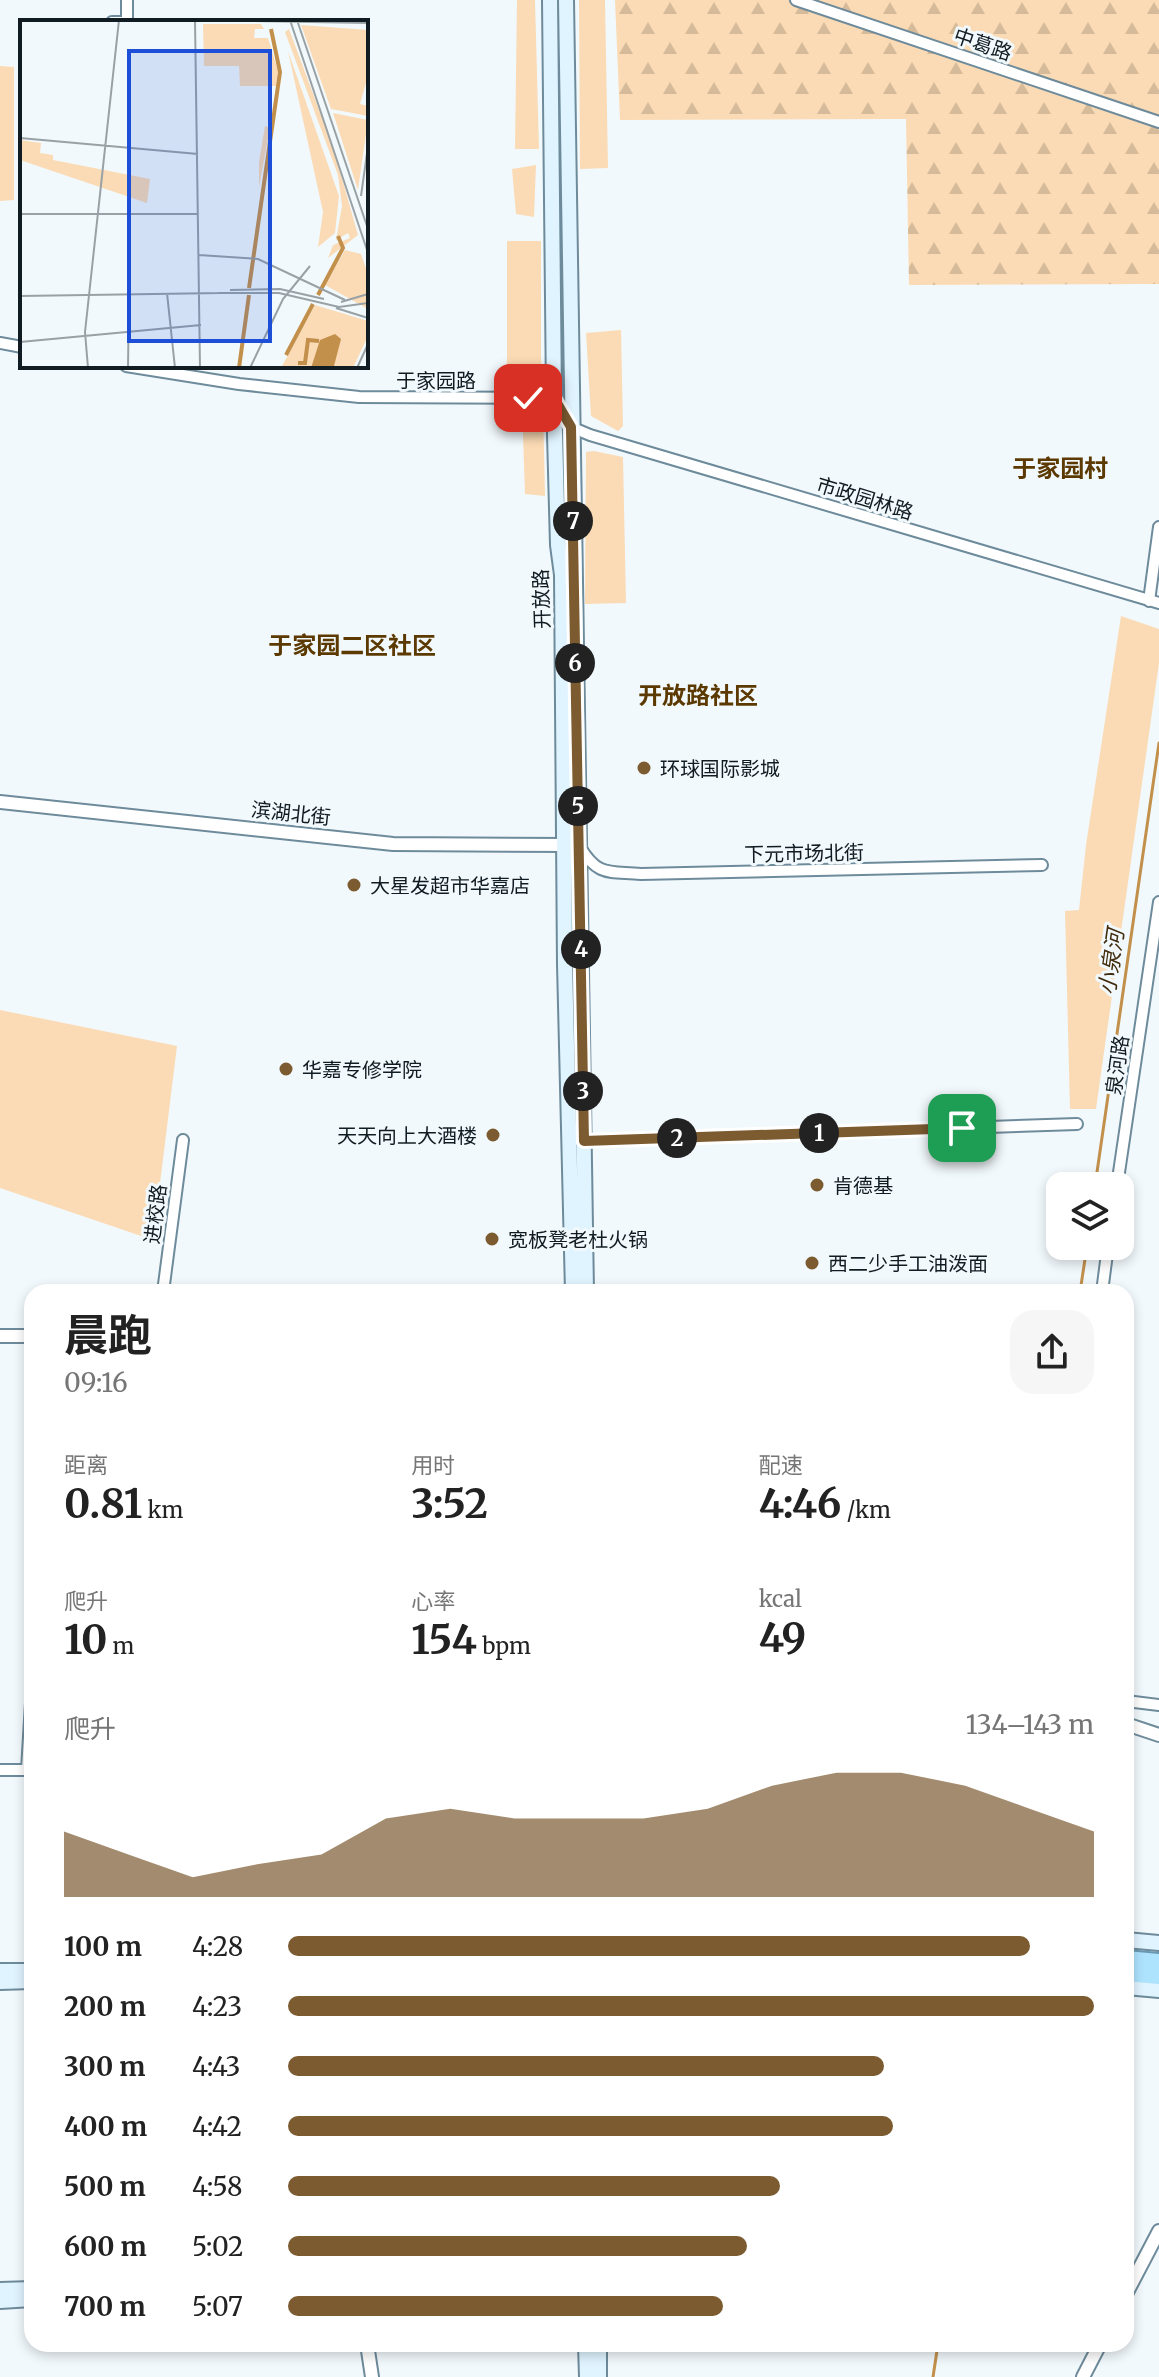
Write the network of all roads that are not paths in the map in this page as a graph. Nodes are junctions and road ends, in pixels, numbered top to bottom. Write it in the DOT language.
graph roads {
  1 [pos="550,0"];
  2 [pos="566,0"];
  3 [pos="796,0"];
  4 [pos="1159,122"];
  5 [pos="0,343"];
  6 [pos="20,347"];
  7 [pos="139,368"];
  8 [pos="554,398"];
  9 [pos="571,427"];
  10 [pos="1159,527"];
  11 [pos="1154,602"];
  12 [pos="0,802"];
  13 [pos="572,845"];
  14 [pos="1042,865"];
  15 [pos="1159,902"];
  16 [pos="1077,1124"];
  17 [pos="183,1140"];
  18 [pos="577,1142"];
  19 [pos="1119,1172"];
  20 [pos="1106,1260"];
  21 [pos="164,1284"];
  22 [pos="573,1284"];
  23 [pos="586,1284"];
  24 [pos="1103,1284"];
  25 [pos="0,1336"];
  26 [pos="24,1336"];
  27 [pos="1134,1702"];
  28 [pos="1159,1705"];
  29 [pos="1134,1727"];
  30 [pos="1159,1735"];
  31 [pos="0,1770"];
  32 [pos="24,1770"];
  33 [pos="1134,1941"];
  34 [pos="1159,1943"];
  35 [pos="1134,1960"];
  36 [pos="1159,1962"];
  37 [pos="24,1973"];
  38 [pos="1134,1974"];
  39 [pos="1159,1976"];
  40 [pos="2,1979"];
  41 [pos="24,1980"];
  42 [pos="1134,1988"];
  43 [pos="1159,1990"];
  44 [pos="1159,2231"];
  45 [pos="1134,2279"];
  46 [pos="24,2289"];
  47 [pos="0,2290"];
  48 [pos="24,2300"];
  49 [pos="0,2301"];
  50 [pos="368,2352"];
  51 [pos="586,2352"];
  52 [pos="599,2352"];
  53 [pos="1096,2352"];
  54 [pos="372,2377"];
  55 [pos="587,2377"];
  56 [pos="599,2377"];
  57 [pos="1083,2377"];
  1 -- 8 [label="main road, 开放路"];
  2 -- 9 [label="main road, 开放路"];
  3 -- 4 [label="street, 中葛路"];
  5 -- 6 [label="street"];
  7 -- 8 [label="street, 于家园路"];
  8 -- 9 [label="street"];
  8 -- 13 [label="main road, 开放路"];
  9 -- 11 [label="street, 市政园林路"];
  9 -- 13 [label="main road, 开放路"];
  10 -- 11 [label="street"];
  12 -- 13 [label="street, 滨湖北街"];
  13 -- 14 [label="street, 下元市场北街"];
  13 -- 18 [label="main road, 开放路"];
  15 -- 19 [label="street, 泉河路"];
  16 -- 18 [label="street"];
  17 -- 21 [label="street, 进校路"];
  18 -- 22 [label="main road, 开放路"];
  18 -- 23 [label="main road, 开放路"];
  20 -- 24 [label="street"];
  25 -- 26 [label="street"];
  27 -- 28 [label="street"];
  29 -- 30 [label="street"];
  31 -- 32 [label="street"];
  33 -- 34 [label="main road"];
  35 -- 36 [label="highway"];
  37 -- 40 [label="main road"];
  38 -- 39 [label="highway"];
  40 -- 41 [label="main road"];
  42 -- 43 [label="main road"];
  44 -- 45 [label="street"];
  46 -- 47 [label="main road"];
  48 -- 49 [label="main road"];
  50 -- 54 [label="street"];
  51 -- 55 [label="main road"];
  52 -- 56 [label="main road"];
  53 -- 57 [label="street"];
}
